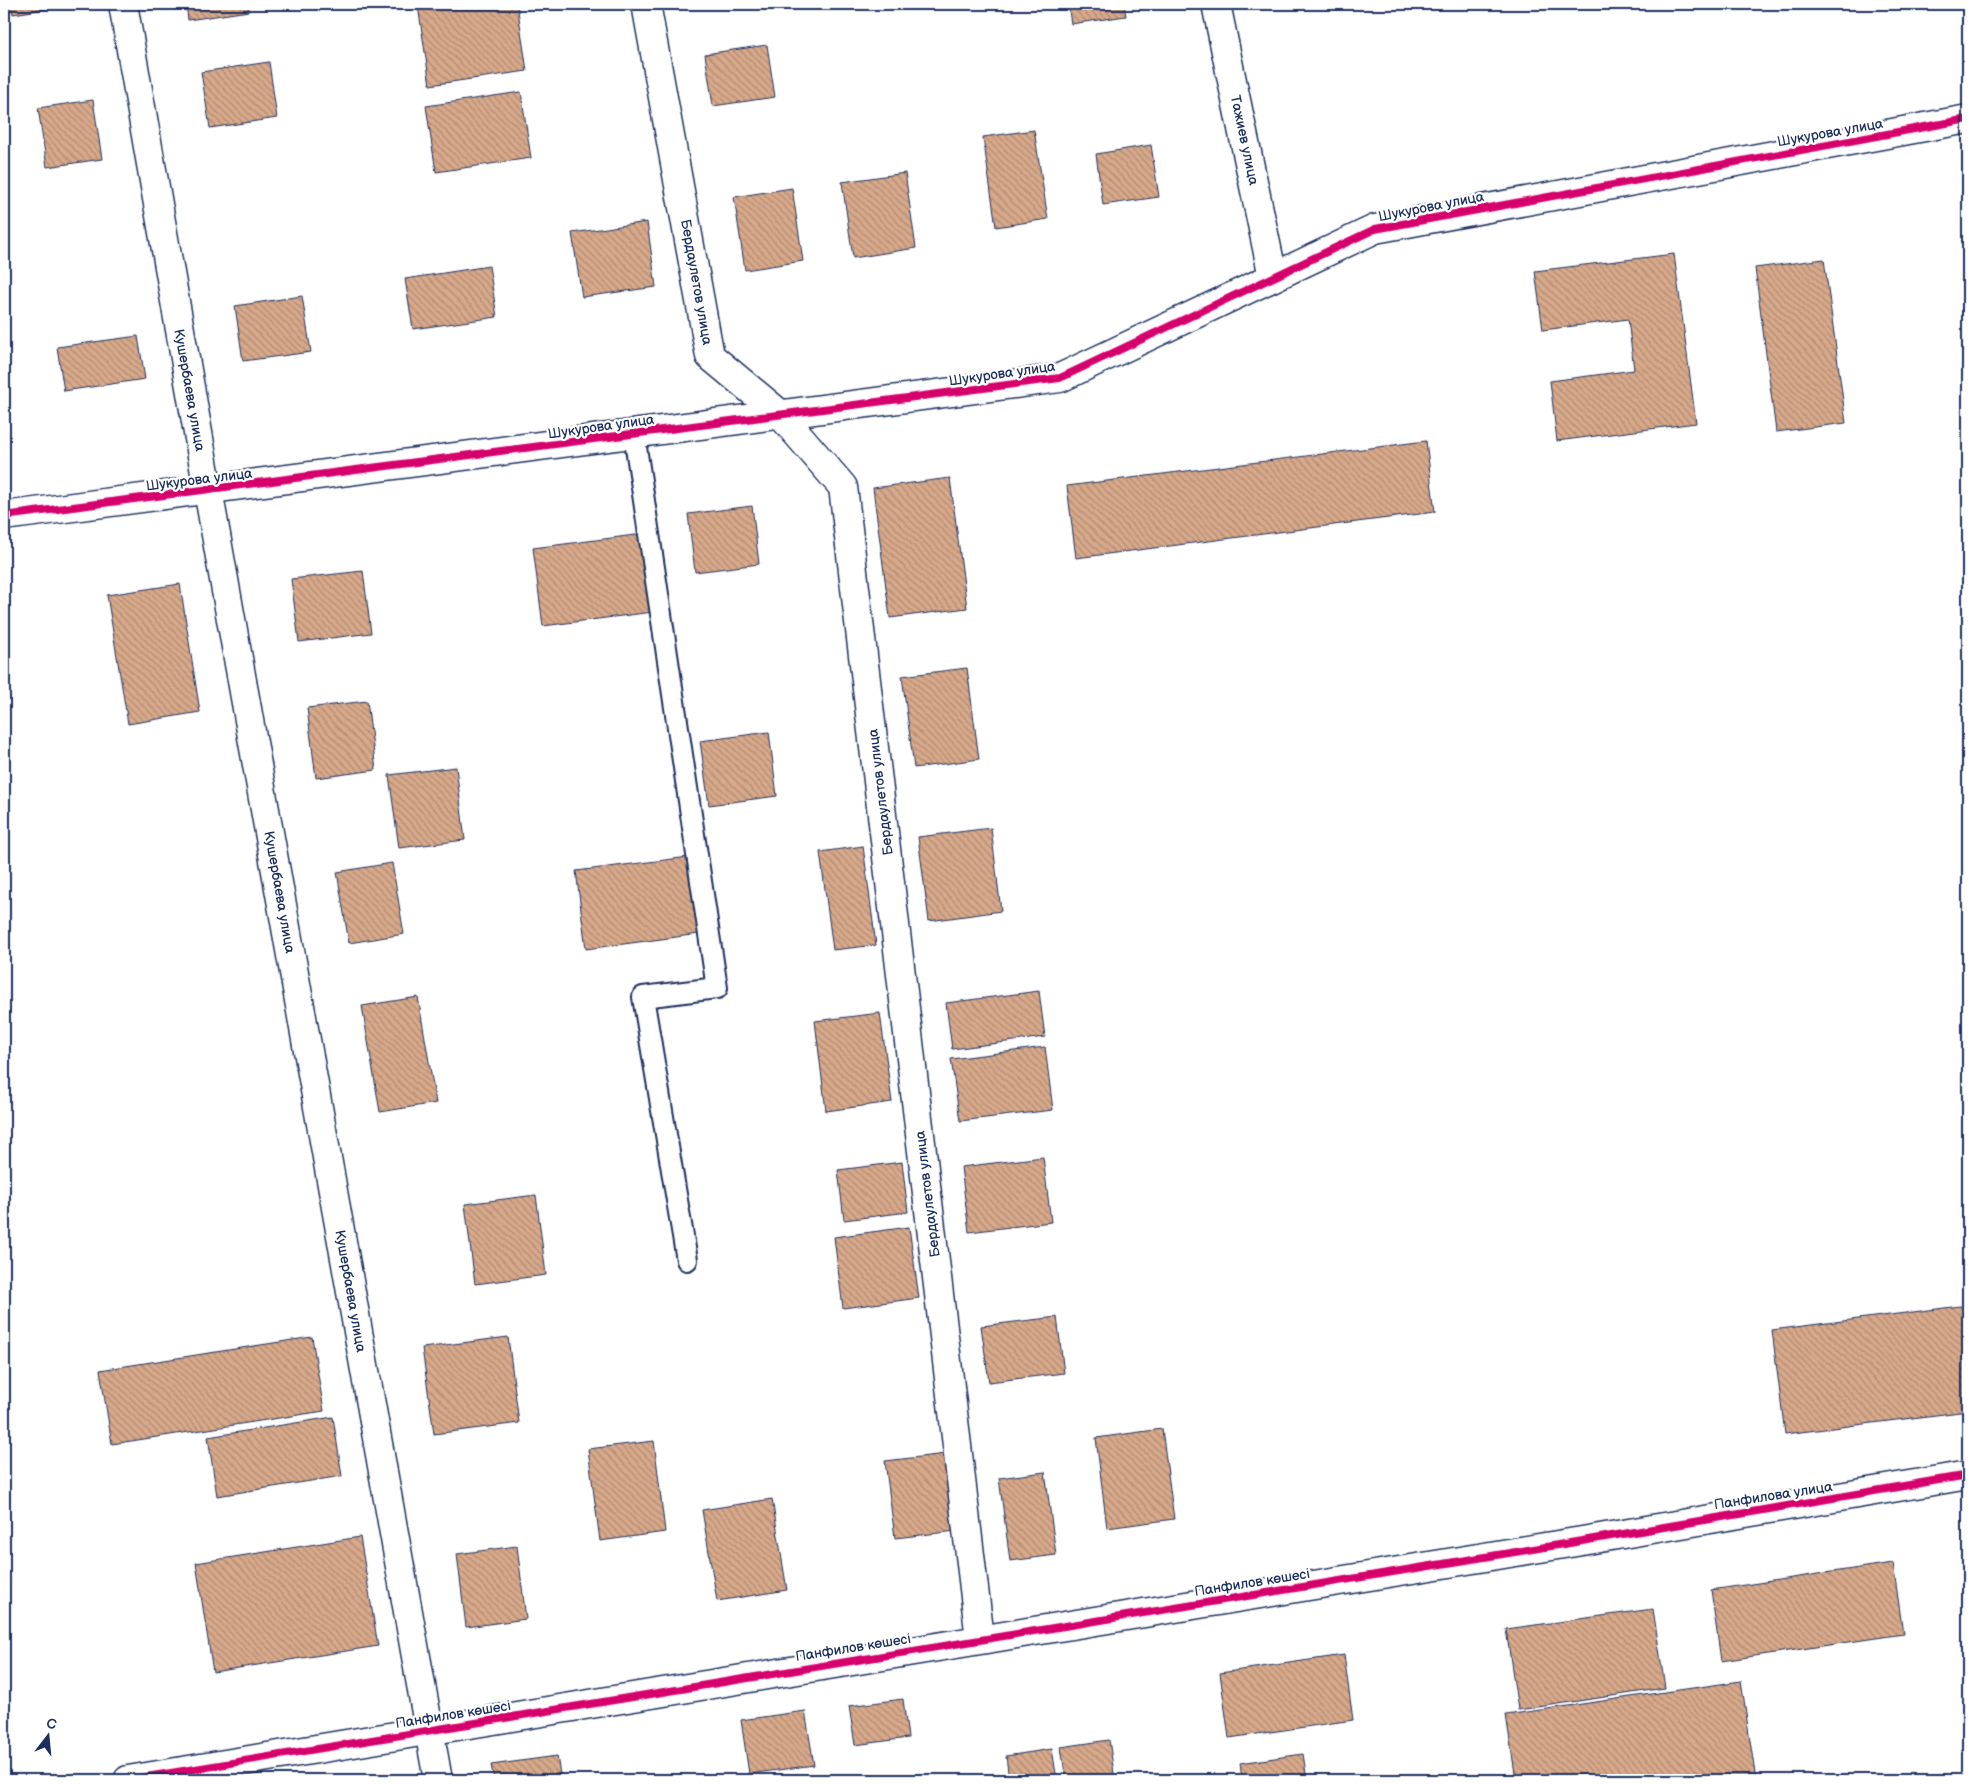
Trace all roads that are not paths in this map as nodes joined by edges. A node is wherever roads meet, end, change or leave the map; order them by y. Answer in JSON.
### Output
{"nodes":[{"id":1,"x":123,"y":4,"type":"edge"},
{"id":2,"x":646,"y":4,"type":"edge"},
{"id":3,"x":1216,"y":4,"type":"edge"},
{"id":4,"x":1968,"y":119,"type":"edge"},
{"id":5,"x":1273,"y":277,"type":"junction"},
{"id":6,"x":781,"y":415,"type":"junction"},
{"id":7,"x":634,"y":434,"type":"junction"},
{"id":8,"x":208,"y":490,"type":"junction"},
{"id":9,"x":4,"y":516,"type":"edge"},
{"id":10,"x":686,"y":1260,"type":"dead end"},
{"id":11,"x":1968,"y":1475,"type":"edge"},
{"id":12,"x":1582,"y":1541,"type":"joint"},
{"id":13,"x":980,"y":1639,"type":"junction"},
{"id":14,"x":430,"y":1730,"type":"junction"},
{"id":15,"x":128,"y":1780,"type":"edge"},
{"id":16,"x":438,"y":1780,"type":"edge"}],
"edges":[{"from":1,"to":8,"type":"street","name":"Кушербаева улица"},
{"from":2,"to":6,"type":"street","name":"Бердаулетов улица"},
{"from":3,"to":5,"type":"street","name":"Тажиев улица"},
{"from":4,"to":5,"type":"street","name":"Шукурова улица"},
{"from":5,"to":6,"type":"street","name":"Шукурова улица"},
{"from":6,"to":7,"type":"street","name":"Шукурова улица"},
{"from":6,"to":13,"type":"street","name":"Бердаулетов улица"},
{"from":7,"to":8,"type":"street","name":"Шукурова улица"},
{"from":7,"to":10,"type":"lane"},
{"from":8,"to":9,"type":"street","name":"Шукурова улица"},
{"from":8,"to":14,"type":"street","name":"Кушербаева улица"},
{"from":11,"to":12,"type":"street","name":"Панфилова улица"},
{"from":12,"to":13,"type":"street","name":"Панфилов көшесі"},
{"from":13,"to":14,"type":"street","name":"Панфилов көшесі"},
{"from":14,"to":15,"type":"street","name":"Панфилов көшесі"},
{"from":14,"to":16,"type":"street","name":"Кушербаева улица"}]}
